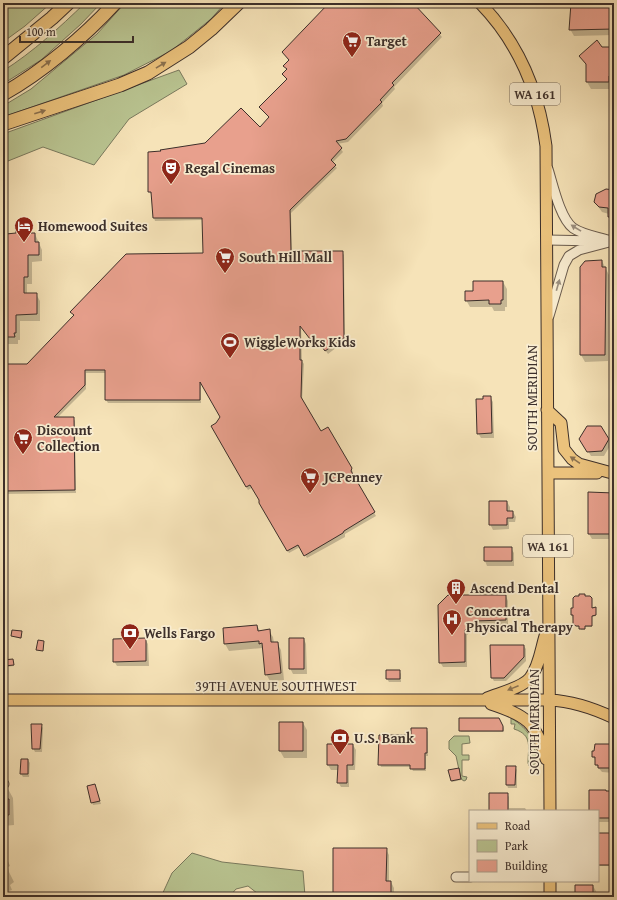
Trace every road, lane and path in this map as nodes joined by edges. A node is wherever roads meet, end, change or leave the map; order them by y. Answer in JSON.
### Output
{"nodes":[{"id":1,"x":68,"y":3,"type":"edge"},
{"id":2,"x":115,"y":3,"type":"edge"},
{"id":3,"x":238,"y":3,"type":"edge"},
{"id":4,"x":480,"y":3,"type":"edge"},
{"id":5,"x":491,"y":3,"type":"edge"},
{"id":6,"x":502,"y":29,"type":"junction"},
{"id":7,"x":3,"y":58,"type":"edge"},
{"id":8,"x":3,"y":94,"type":"edge"},
{"id":9,"x":3,"y":124,"type":"edge"},
{"id":10,"x":547,"y":166,"type":"junction"},
{"id":11,"x":547,"y":240,"type":"junction"},
{"id":12,"x":613,"y":241,"type":"edge"},
{"id":13,"x":547,"y":323,"type":"junction"},
{"id":14,"x":547,"y":410,"type":"junction"},
{"id":15,"x":548,"y":473,"type":"junction"},
{"id":16,"x":613,"y":473,"type":"edge"},
{"id":17,"x":549,"y":620,"type":"junction"},
{"id":18,"x":3,"y":700,"type":"edge"},
{"id":19,"x":479,"y":700,"type":"junction"},
{"id":20,"x":549,"y":700,"type":"junction"},
{"id":21,"x":614,"y":718,"type":"edge"},
{"id":22,"x":550,"y":777,"type":"junction"},
{"id":23,"x":550,"y":810,"type":"edge"},
{"id":24,"x":456,"y":877,"type":"dead end"},
{"id":25,"x":469,"y":877,"type":"edge"},
{"id":26,"x":549,"y":882,"type":"edge"},
{"id":27,"x":550,"y":897,"type":"edge"}],
"edges":[{"from":1,"to":7,"type":"highway"},
{"from":8,"to":2,"type":"highway","one_way":true},
{"from":9,"to":3,"type":"highway","one_way":true},
{"from":4,"to":6,"type":"main road","name":"SOUTH MERIDIAN","number":"WA 161"},
{"from":5,"to":6,"type":"main road"},
{"from":6,"to":10,"type":"main road","name":"SOUTH MERIDIAN","number":"WA 161"},
{"from":10,"to":11,"type":"main road","name":"SOUTH MERIDIAN","number":"WA 161"},
{"from":12,"to":10,"type":"street","one_way":true},
{"from":11,"to":12,"type":"street"},
{"from":11,"to":13,"type":"main road","name":"SOUTH MERIDIAN","number":"WA 161"},
{"from":13,"to":12,"type":"street","one_way":true},
{"from":13,"to":14,"type":"main road","name":"SOUTH MERIDIAN","number":"WA 161"},
{"from":14,"to":15,"type":"main road","name":"SOUTH MERIDIAN","number":"WA 161"},
{"from":16,"to":14,"type":"main road","one_way":true},
{"from":15,"to":16,"type":"main road"},
{"from":15,"to":17,"type":"main road","name":"SOUTH MERIDIAN","number":"WA 161"},
{"from":17,"to":19,"type":"main road","one_way":true},
{"from":17,"to":20,"type":"main road","name":"SOUTH MERIDIAN","number":"WA 161"},
{"from":18,"to":19,"type":"main road","name":"39TH AVENUE SOUTHWEST"},
{"from":19,"to":20,"type":"main road","name":"39TH AVENUE SOUTHWEST"},
{"from":19,"to":22,"type":"main road"},
{"from":20,"to":21,"type":"main road","name":"39TH AVENUE SOUTHWEST"},
{"from":20,"to":22,"type":"main road","name":"SOUTH MERIDIAN","number":"WA 161"},
{"from":22,"to":23,"type":"main road","name":"SOUTH MERIDIAN","number":"WA 161"},
{"from":24,"to":25,"type":"street"},
{"from":26,"to":27,"type":"main road"}]}
